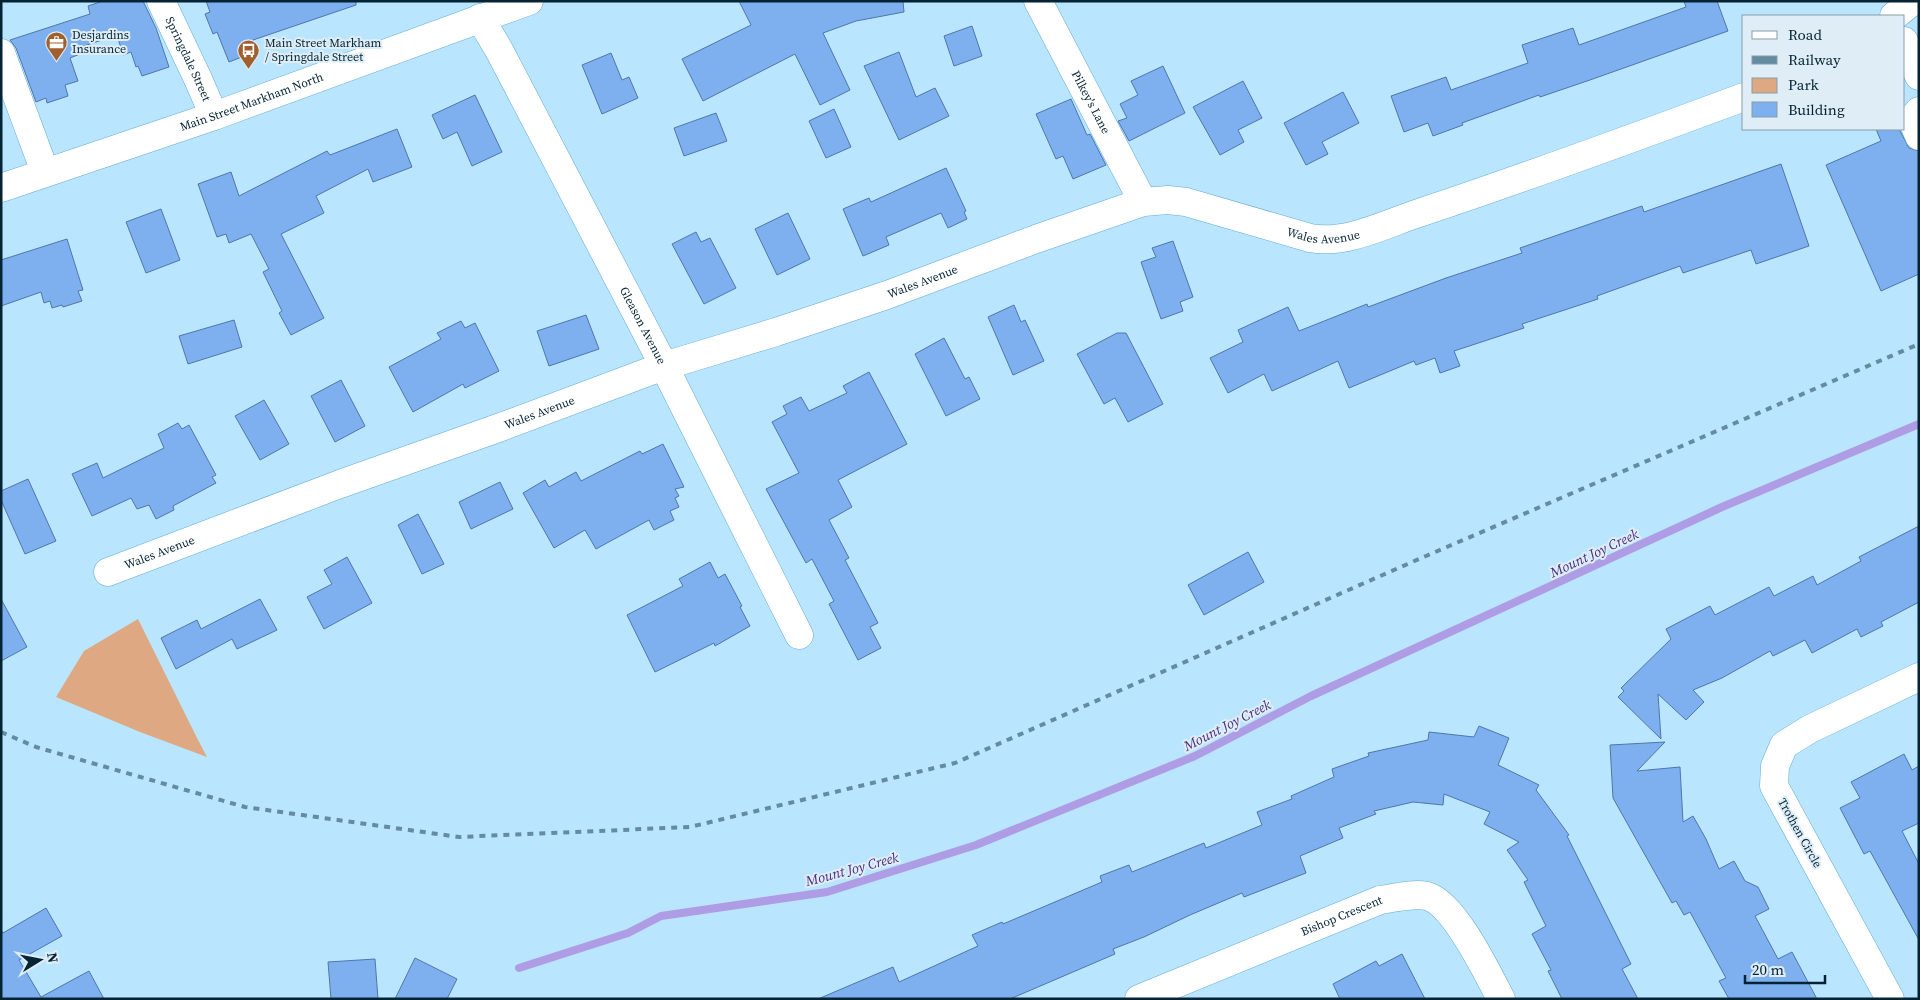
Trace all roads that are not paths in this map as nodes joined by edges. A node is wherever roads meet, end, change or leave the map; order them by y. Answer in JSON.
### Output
{"nodes":[{"id":1,"x":160,"y":1,"type":"edge"},
{"id":2,"x":529,"y":1,"type":"edge"},
{"id":3,"x":1038,"y":1,"type":"edge"},
{"id":4,"x":1913,"y":1,"type":"edge"},
{"id":5,"x":1895,"y":15,"type":"edge"},
{"id":6,"x":480,"y":18,"type":"junction"},
{"id":7,"x":1905,"y":43,"type":"edge"},
{"id":8,"x":1,"y":53,"type":"edge"},
{"id":9,"x":1919,"y":76,"type":"edge"},
{"id":10,"x":1742,"y":98,"type":"edge"},
{"id":11,"x":1919,"y":111,"type":"edge"},
{"id":12,"x":214,"y":116,"type":"junction"},
{"id":13,"x":1919,"y":136,"type":"edge"},
{"id":14,"x":45,"y":172,"type":"junction"},
{"id":15,"x":1,"y":188,"type":"edge"},
{"id":16,"x":1143,"y":202,"type":"junction"},
{"id":17,"x":664,"y":366,"type":"junction"},
{"id":18,"x":108,"y":572,"type":"dead end"},
{"id":19,"x":799,"y":635,"type":"dead end"},
{"id":20,"x":1919,"y":677,"type":"edge"},
{"id":21,"x":1139,"y":999,"type":"edge"},
{"id":22,"x":1501,"y":999,"type":"edge"},
{"id":23,"x":1890,"y":999,"type":"edge"}],
"edges":[{"from":1,"to":12,"type":"street","name":"Springdale Street"},
{"from":2,"to":6,"type":"street","name":"Main Street Markham North"},
{"from":3,"to":16,"type":"street","name":"Pilkey's Lane"},
{"from":4,"to":5,"type":"street"},
{"from":6,"to":12,"type":"street","name":"Main Street Markham North"},
{"from":6,"to":17,"type":"street","name":"Gleason Avenue"},
{"from":7,"to":9,"type":"street"},
{"from":8,"to":14,"type":"street"},
{"from":10,"to":16,"type":"street","name":"Wales Avenue"},
{"from":11,"to":13,"type":"street"},
{"from":12,"to":14,"type":"street","name":"Main Street Markham North"},
{"from":14,"to":15,"type":"street","name":"Main Street Markham North"},
{"from":16,"to":17,"type":"street","name":"Wales Avenue"},
{"from":17,"to":18,"type":"street","name":"Wales Avenue"},
{"from":17,"to":19,"type":"street","name":"Gleason Avenue"},
{"from":20,"to":23,"type":"street","name":"Trothen Circle"},
{"from":21,"to":22,"type":"street","name":"Bishop Crescent"}]}
